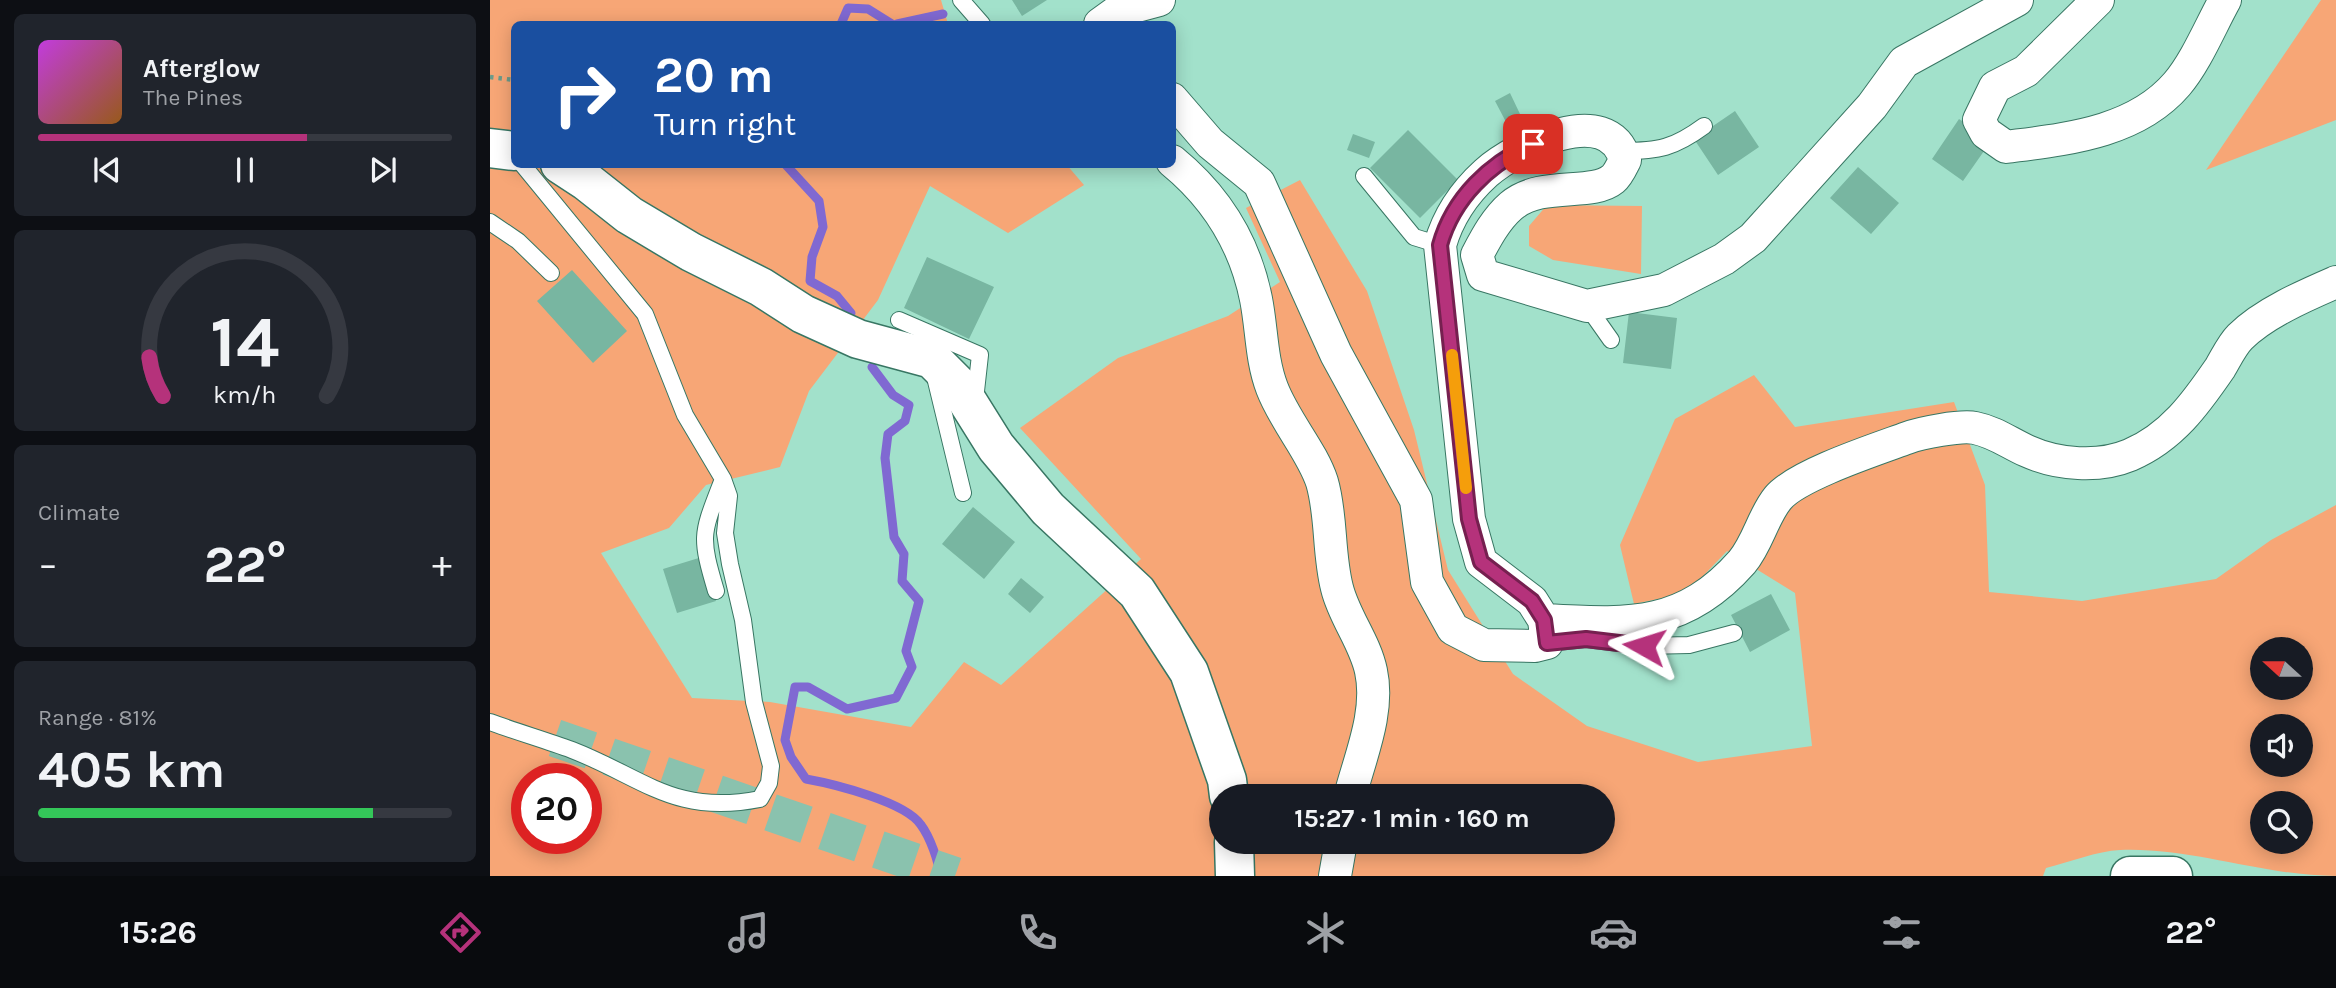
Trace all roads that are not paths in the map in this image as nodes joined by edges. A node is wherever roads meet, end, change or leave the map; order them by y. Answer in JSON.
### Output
{"nodes":[{"id":1,"x":961,"y":0,"type":"edge"},
{"id":2,"x":1159,"y":0,"type":"edge"},
{"id":3,"x":2017,"y":0,"type":"edge"},
{"id":4,"x":2098,"y":0,"type":"edge"},
{"id":5,"x":2225,"y":0,"type":"edge"},
{"id":6,"x":978,"y":21,"type":"edge"},
{"id":7,"x":1104,"y":21,"type":"edge"},
{"id":8,"x":1176,"y":104,"type":"edge"},
{"id":9,"x":1704,"y":126,"type":"dead end"},
{"id":10,"x":1622,"y":150,"type":"junction"},
{"id":11,"x":1176,"y":165,"type":"edge"},
{"id":12,"x":522,"y":168,"type":"edge"},
{"id":13,"x":565,"y":168,"type":"edge"},
{"id":14,"x":1364,"y":176,"type":"dead end"},
{"id":15,"x":490,"y":222,"type":"edge"},
{"id":16,"x":1440,"y":245,"type":"junction"},
{"id":17,"x":551,"y":273,"type":"dead end"},
{"id":18,"x":2336,"y":282,"type":"edge"},
{"id":19,"x":1587,"y":306,"type":"junction"},
{"id":20,"x":894,"y":334,"type":"junction"},
{"id":21,"x":1611,"y":340,"type":"dead end"},
{"id":22,"x":723,"y":479,"type":"junction"},
{"id":23,"x":963,"y":493,"type":"dead end"},
{"id":24,"x":716,"y":591,"type":"dead end"},
{"id":25,"x":1546,"y":632,"type":"junction"},
{"id":26,"x":1734,"y":633,"type":"dead end"},
{"id":27,"x":490,"y":722,"type":"edge"},
{"id":28,"x":1228,"y":784,"type":"edge"},
{"id":29,"x":1353,"y":784,"type":"edge"},
{"id":30,"x":1235,"y":854,"type":"edge"},
{"id":31,"x":1339,"y":854,"type":"edge"},
{"id":32,"x":1236,"y":876,"type":"edge"},
{"id":33,"x":1335,"y":876,"type":"edge"},
{"id":34,"x":2130,"y":876,"type":"edge"},
{"id":35,"x":2173,"y":876,"type":"edge"}],
"edges":[{"from":1,"to":6,"type":"lane"},
{"from":2,"to":7,"type":"street"},
{"from":3,"to":19,"type":"street"},
{"from":4,"to":5,"type":"street"},
{"from":8,"to":25,"type":"street"},
{"from":9,"to":10,"type":"lane"},
{"from":10,"to":16,"type":"street"},
{"from":10,"to":19,"type":"street"},
{"from":11,"to":29,"type":"street"},
{"from":12,"to":22,"type":"lane"},
{"from":13,"to":20,"type":"street"},
{"from":14,"to":16,"type":"lane"},
{"from":15,"to":17,"type":"lane"},
{"from":16,"to":25,"type":"street"},
{"from":18,"to":25,"type":"street"},
{"from":19,"to":21,"type":"lane"},
{"from":20,"to":23,"type":"lane"},
{"from":20,"to":28,"type":"street"},
{"from":22,"to":24,"type":"lane"},
{"from":22,"to":27,"type":"lane"},
{"from":25,"to":26,"type":"lane"},
{"from":30,"to":32,"type":"street"},
{"from":31,"to":33,"type":"street"},
{"from":34,"to":35,"type":"street"}]}
